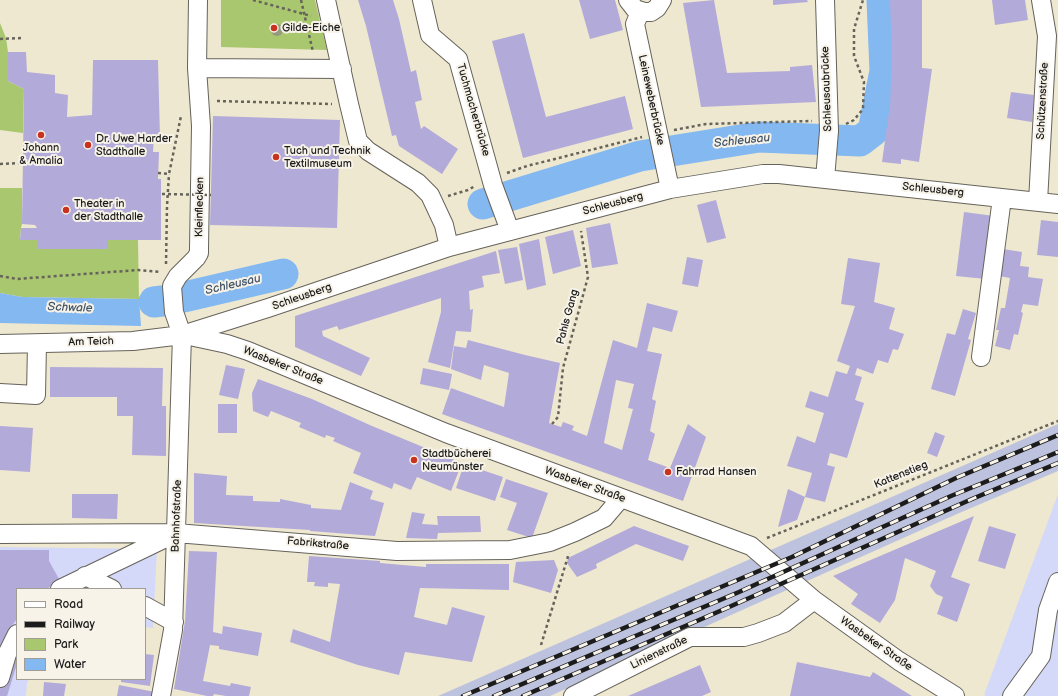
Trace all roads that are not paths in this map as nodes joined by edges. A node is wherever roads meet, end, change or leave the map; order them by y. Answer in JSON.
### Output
{"nodes":[{"id":1,"x":198,"y":0,"type":"edge"},
{"id":2,"x":422,"y":0,"type":"edge"},
{"id":3,"x":662,"y":0,"type":"edge"},
{"id":4,"x":825,"y":0,"type":"edge"},
{"id":5,"x":1042,"y":0,"type":"edge"},
{"id":6,"x":328,"y":6,"type":"edge"},
{"id":7,"x":634,"y":6,"type":"edge"},
{"id":8,"x":197,"y":68,"type":"junction"},
{"id":9,"x":342,"y":69,"type":"junction"},
{"id":10,"x":825,"y":179,"type":"junction"},
{"id":11,"x":670,"y":189,"type":"junction"},
{"id":12,"x":1002,"y":198,"type":"junction"},
{"id":13,"x":1038,"y":202,"type":"junction"},
{"id":14,"x":1058,"y":204,"type":"edge"},
{"id":15,"x":510,"y":231,"type":"junction"},
{"id":16,"x":449,"y":247,"type":"junction"},
{"id":17,"x":182,"y":335,"type":"junction"},
{"id":18,"x":0,"y":344,"type":"edge"},
{"id":19,"x":37,"y":344,"type":"junction"},
{"id":20,"x":981,"y":357,"type":"dead end"},
{"id":21,"x":0,"y":393,"type":"edge"},
{"id":22,"x":621,"y":498,"type":"junction"},
{"id":23,"x":176,"y":532,"type":"junction"},
{"id":24,"x":0,"y":534,"type":"edge"},
{"id":25,"x":85,"y":576,"type":"junction"},
{"id":26,"x":1058,"y":582,"type":"edge"},
{"id":27,"x":62,"y":588,"type":"edge"},
{"id":28,"x":110,"y":588,"type":"edge"},
{"id":29,"x":814,"y":600,"type":"junction"},
{"id":30,"x":146,"y":607,"type":"edge"},
{"id":31,"x":174,"y":622,"type":"junction"},
{"id":32,"x":16,"y":636,"type":"edge"},
{"id":33,"x":0,"y":678,"type":"edge"},
{"id":34,"x":161,"y":696,"type":"edge"},
{"id":35,"x":573,"y":696,"type":"edge"},
{"id":36,"x":955,"y":696,"type":"edge"},
{"id":37,"x":1012,"y":696,"type":"edge"}],
"edges":[{"from":1,"to":8,"type":"street","name":"Kleinflecken"},
{"from":2,"to":15,"type":"street","name":"Tuchmacherbrücke"},
{"from":3,"to":7,"type":"street","name":"Leineweberbrücke"},
{"from":4,"to":10,"type":"street","name":"Schleusaubrücke"},
{"from":5,"to":13,"type":"street","name":"Schützenstraße"},
{"from":6,"to":9,"type":"street"},
{"from":7,"to":11,"type":"street","name":"Leineweberbrücke"},
{"from":8,"to":9,"type":"street"},
{"from":8,"to":17,"type":"street","name":"Kleinflecken"},
{"from":9,"to":16,"type":"street"},
{"from":10,"to":11,"type":"street","name":"Schleusberg"},
{"from":10,"to":12,"type":"street","name":"Schleusberg"},
{"from":11,"to":15,"type":"street","name":"Schleusberg"},
{"from":12,"to":13,"type":"street","name":"Schleusberg"},
{"from":12,"to":20,"type":"street"},
{"from":13,"to":14,"type":"street","name":"Schleusberg"},
{"from":15,"to":16,"type":"street","name":"Schleusberg"},
{"from":16,"to":17,"type":"street","name":"Schleusberg"},
{"from":17,"to":19,"type":"street","name":"Am Teich"},
{"from":17,"to":22,"type":"street","name":"Wasbeker Straße"},
{"from":17,"to":23,"type":"street","name":"Bahnhofstraße"},
{"from":18,"to":19,"type":"street","name":"Am Teich"},
{"from":19,"to":21,"type":"street"},
{"from":22,"to":23,"type":"street","name":"Fabrikstraße"},
{"from":22,"to":29,"type":"street","name":"Wasbeker Straße"},
{"from":23,"to":24,"type":"street","name":"Fabrikstraße"},
{"from":23,"to":25,"type":"street"},
{"from":23,"to":31,"type":"street","name":"Bahnhofstraße"},
{"from":25,"to":27,"type":"street"},
{"from":25,"to":28,"type":"street"},
{"from":26,"to":37,"type":"street"},
{"from":29,"to":35,"type":"street","name":"Linienstraße"},
{"from":29,"to":36,"type":"street","name":"Wasbeker Straße"},
{"from":30,"to":31,"type":"street"},
{"from":31,"to":34,"type":"street","name":"Bahnhofstraße"},
{"from":32,"to":33,"type":"street"}]}
